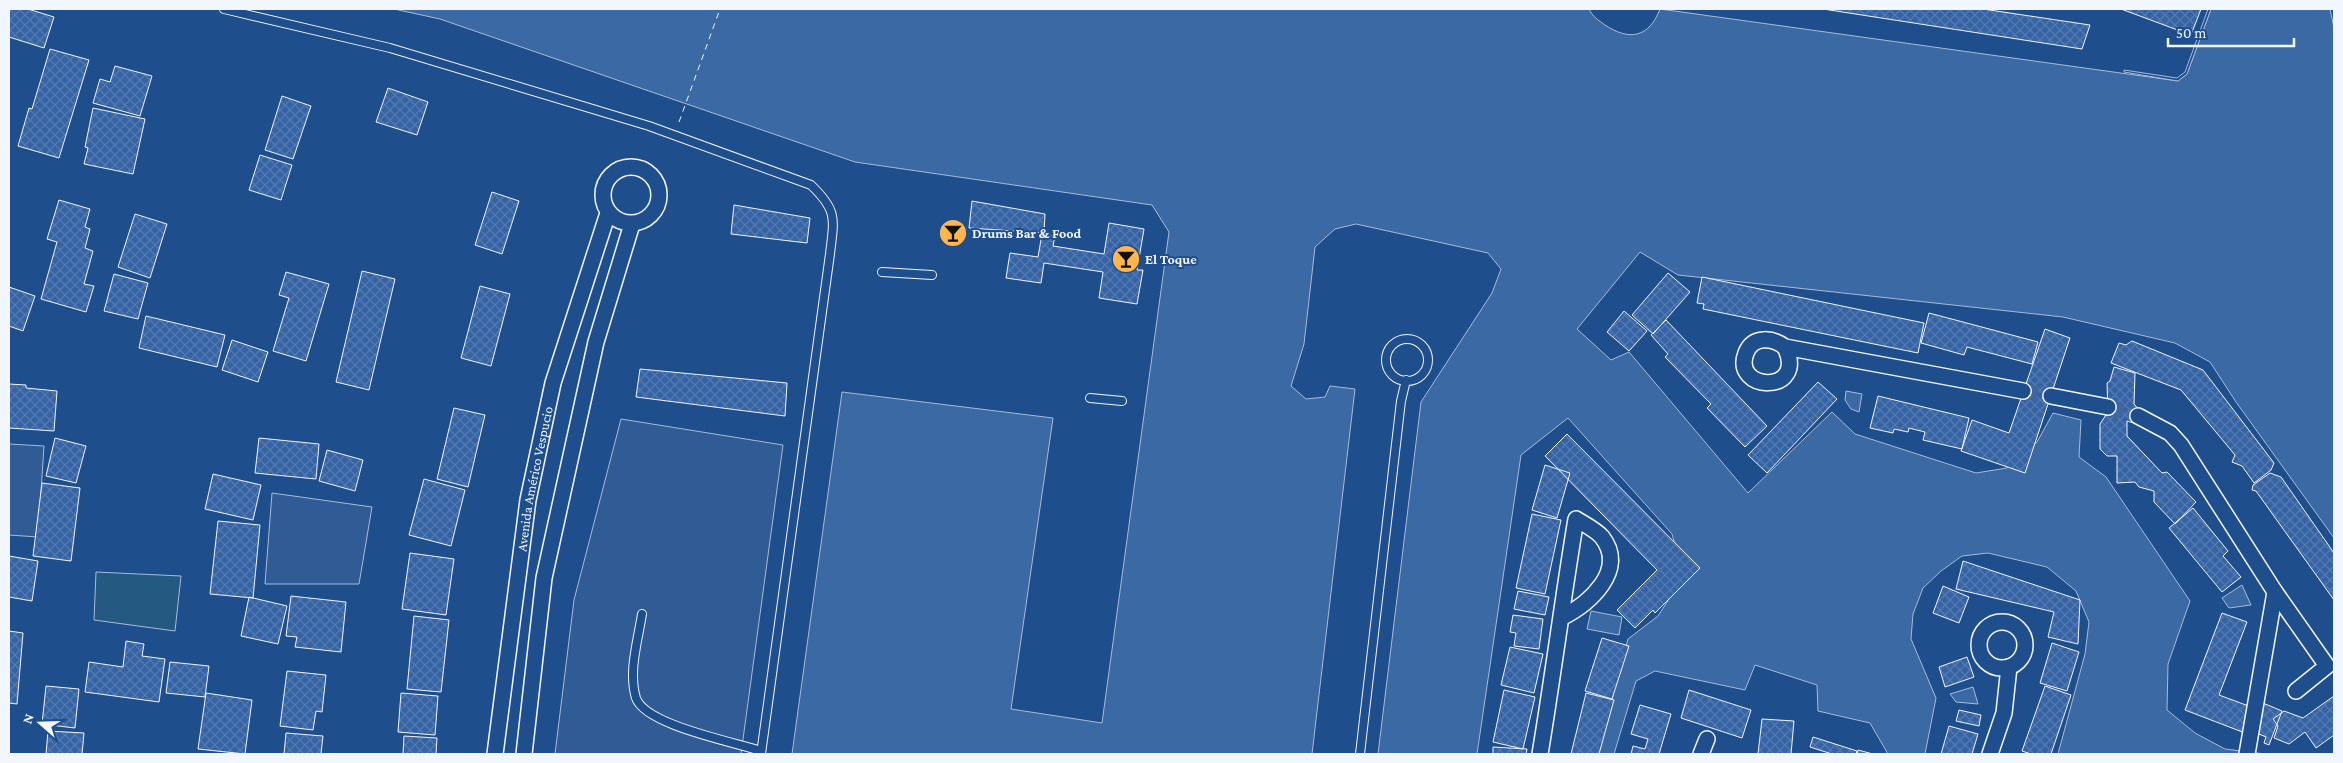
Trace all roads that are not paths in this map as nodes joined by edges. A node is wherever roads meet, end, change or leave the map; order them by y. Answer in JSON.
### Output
{"nodes":[{"id":1,"x":224,"y":9,"type":"edge"},
{"id":2,"x":608,"y":213,"type":"junction"},
{"id":3,"x":632,"y":224,"type":"junction"},
{"id":4,"x":882,"y":272,"type":"dead end"},
{"id":5,"x":932,"y":275,"type":"dead end"},
{"id":6,"x":1785,"y":347,"type":"dead end"},
{"id":7,"x":1406,"y":380,"type":"junction"},
{"id":8,"x":2023,"y":391,"type":"tunnel mouth"},
{"id":9,"x":2053,"y":397,"type":"tunnel mouth"},
{"id":10,"x":1090,"y":398,"type":"dead end"},
{"id":11,"x":1122,"y":401,"type":"dead end"},
{"id":12,"x":2108,"y":407,"type":"tunnel mouth"},
{"id":13,"x":2138,"y":416,"type":"tunnel mouth"},
{"id":14,"x":2274,"y":592,"type":"junction"},
{"id":15,"x":642,"y":614,"type":"dead end"},
{"id":16,"x":1561,"y":618,"type":"junction"},
{"id":17,"x":2009,"y":667,"type":"dead end"},
{"id":18,"x":2296,"y":691,"type":"dead end"},
{"id":19,"x":1707,"y":739,"type":"dead end"},
{"id":20,"x":2248,"y":749,"type":"edge"},
{"id":21,"x":761,"y":752,"type":"edge"},
{"id":22,"x":495,"y":754,"type":"edge"},
{"id":23,"x":524,"y":754,"type":"edge"},
{"id":24,"x":1360,"y":754,"type":"edge"},
{"id":25,"x":1540,"y":754,"type":"edge"},
{"id":26,"x":1701,"y":754,"type":"edge"},
{"id":27,"x":1990,"y":754,"type":"edge"}],
"edges":[{"from":1,"to":21,"type":"lane"},
{"from":2,"to":3,"type":"street"},
{"from":2,"to":3,"type":"street"},
{"from":2,"to":22,"type":"street","name":"Avenida Américo Vespucio"},
{"from":3,"to":23,"type":"street","name":"Avenida Américo Vespucio"},
{"from":4,"to":5,"type":"lane"},
{"from":6,"to":8,"type":"street"},
{"from":7,"to":7,"type":"lane"},
{"from":7,"to":24,"type":"lane"},
{"from":9,"to":12,"type":"street"},
{"from":10,"to":11,"type":"lane"},
{"from":13,"to":14,"type":"street"},
{"from":14,"to":18,"type":"street"},
{"from":14,"to":20,"type":"street"},
{"from":15,"to":21,"type":"lane"},
{"from":16,"to":16,"type":"street"},
{"from":16,"to":25,"type":"street"},
{"from":17,"to":27,"type":"street"},
{"from":19,"to":26,"type":"street"}]}
